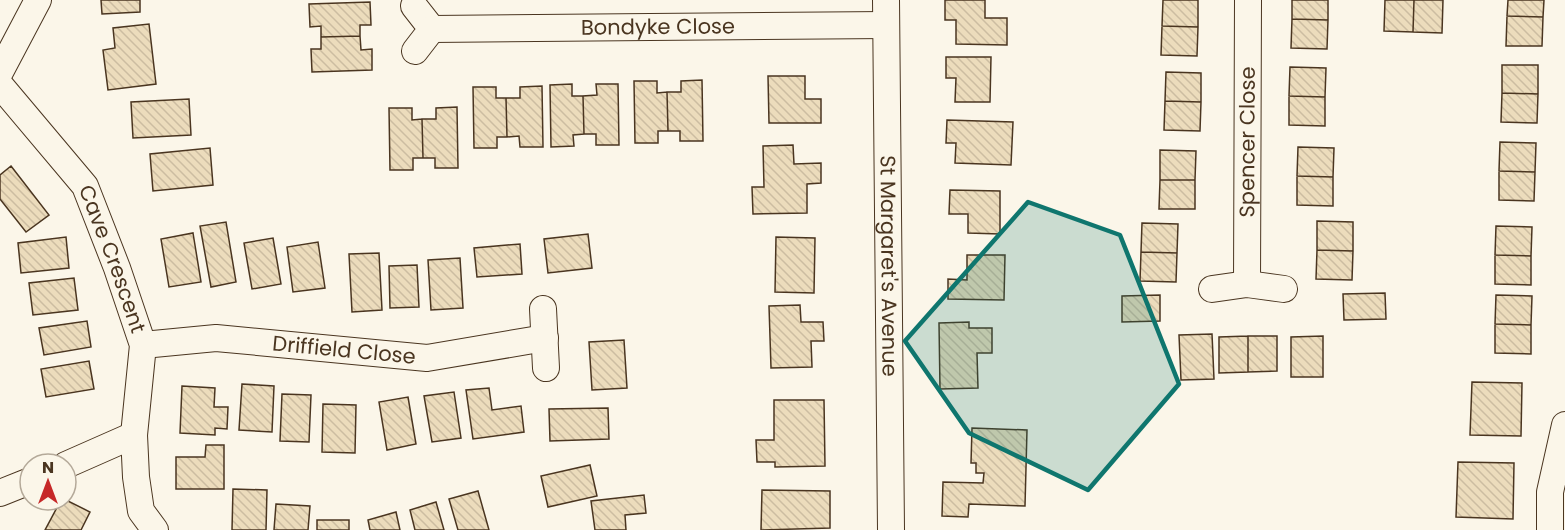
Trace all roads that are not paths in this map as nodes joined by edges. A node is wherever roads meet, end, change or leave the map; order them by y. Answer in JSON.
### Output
{"nodes":[{"id":1,"x":38,"y":0,"type":"edge"},
{"id":2,"x":1248,"y":0,"type":"edge"},
{"id":3,"x":414,"y":6,"type":"dead end"},
{"id":4,"x":886,"y":12,"type":"edge"},
{"id":5,"x":432,"y":29,"type":"junction"},
{"id":6,"x":415,"y":51,"type":"dead end"},
{"id":7,"x":0,"y":72,"type":"edge"},
{"id":8,"x":0,"y":85,"type":"edge"},
{"id":9,"x":1247,"y":284,"type":"junction"},
{"id":10,"x":1212,"y":289,"type":"dead end"},
{"id":11,"x":1284,"y":289,"type":"dead end"},
{"id":12,"x":543,"y":309,"type":"dead end"},
{"id":13,"x":545,"y":338,"type":"junction"},
{"id":14,"x":143,"y":345,"type":"junction"},
{"id":15,"x":546,"y":368,"type":"dead end"},
{"id":16,"x":1565,"y":424,"type":"edge"},
{"id":17,"x":134,"y":435,"type":"junction"},
{"id":18,"x":78,"y":460,"type":"edge"},
{"id":19,"x":18,"y":486,"type":"edge"},
{"id":20,"x":0,"y":493,"type":"edge"},
{"id":21,"x":155,"y":530,"type":"edge"},
{"id":22,"x":891,"y":530,"type":"edge"},
{"id":23,"x":1550,"y":530,"type":"edge"}],
"edges":[{"from":1,"to":7,"type":"street"},
{"from":2,"to":9,"type":"street","name":"Spencer Close"},
{"from":3,"to":5,"type":"street"},
{"from":4,"to":5,"type":"street","name":"Bondyke Close"},
{"from":4,"to":22,"type":"street","name":"St Margaret's Avenue"},
{"from":5,"to":6,"type":"street"},
{"from":8,"to":14,"type":"street","name":"Cave Crescent"},
{"from":9,"to":10,"type":"street"},
{"from":9,"to":11,"type":"street"},
{"from":12,"to":13,"type":"street"},
{"from":13,"to":14,"type":"street","name":"Driffield Close"},
{"from":13,"to":15,"type":"street"},
{"from":14,"to":17,"type":"street","name":"Cave Crescent"},
{"from":16,"to":23,"type":"street"},
{"from":17,"to":18,"type":"street"},
{"from":17,"to":21,"type":"street","name":"Cave Crescent"},
{"from":19,"to":20,"type":"street"}]}
